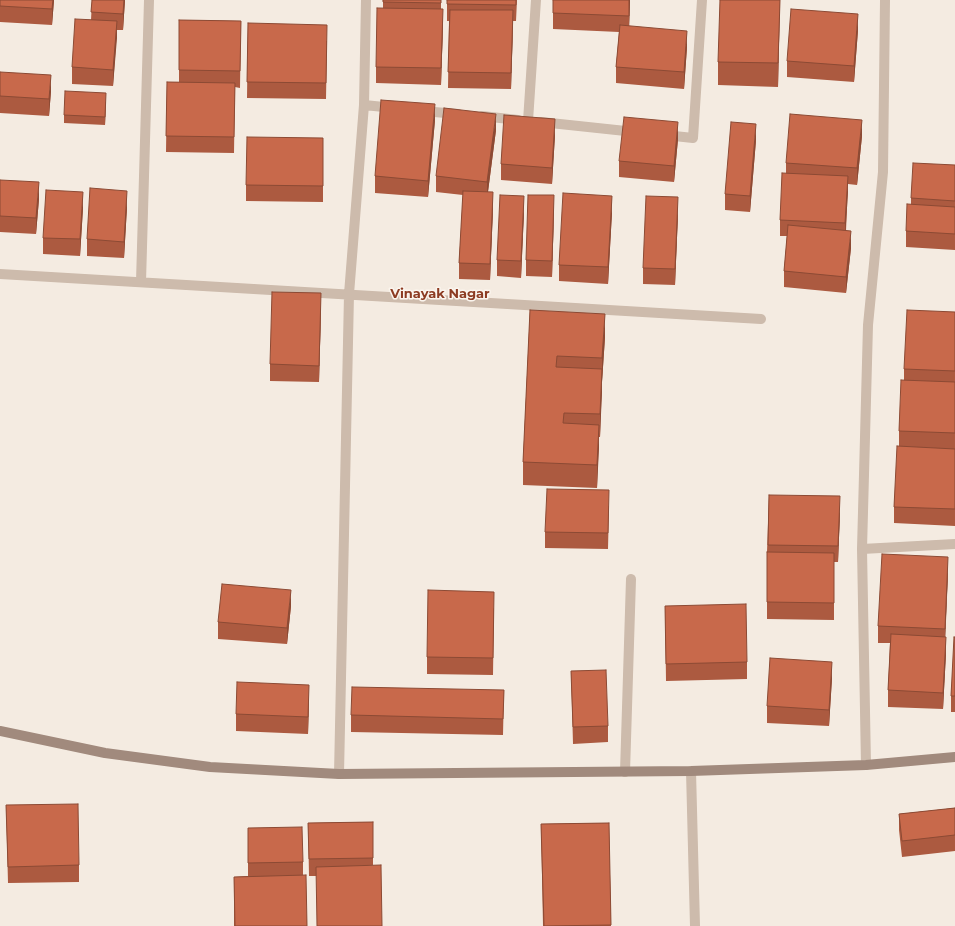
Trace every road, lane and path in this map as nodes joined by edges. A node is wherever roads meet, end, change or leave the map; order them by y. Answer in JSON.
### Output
{"nodes":[{"id":1,"x":149,"y":0,"type":"edge"},
{"id":2,"x":366,"y":0,"type":"edge"},
{"id":3,"x":536,"y":0,"type":"edge"},
{"id":4,"x":702,"y":0,"type":"edge"},
{"id":5,"x":885,"y":0,"type":"edge"},
{"id":6,"x":364,"y":105,"type":"junction"},
{"id":7,"x":528,"y":121,"type":"junction"},
{"id":8,"x":0,"y":274,"type":"edge"},
{"id":9,"x":141,"y":282,"type":"junction"},
{"id":10,"x":349,"y":294,"type":"junction"},
{"id":11,"x":761,"y":319,"type":"dead end"},
{"id":12,"x":955,"y":544,"type":"edge"},
{"id":13,"x":862,"y":549,"type":"junction"},
{"id":14,"x":631,"y":579,"type":"dead end"},
{"id":15,"x":0,"y":731,"type":"edge"},
{"id":16,"x":955,"y":757,"type":"edge"},
{"id":17,"x":866,"y":765,"type":"junction"},
{"id":18,"x":691,"y":771,"type":"junction"},
{"id":19,"x":625,"y":772,"type":"junction"},
{"id":20,"x":339,"y":774,"type":"junction"},
{"id":21,"x":695,"y":926,"type":"edge"}],
"edges":[{"from":1,"to":9,"type":"street"},
{"from":2,"to":6,"type":"street"},
{"from":3,"to":7,"type":"street"},
{"from":4,"to":7,"type":"street"},
{"from":5,"to":13,"type":"street"},
{"from":6,"to":7,"type":"street"},
{"from":6,"to":10,"type":"street"},
{"from":8,"to":9,"type":"street"},
{"from":9,"to":10,"type":"street"},
{"from":10,"to":11,"type":"street"},
{"from":10,"to":20,"type":"street"},
{"from":12,"to":13,"type":"street"},
{"from":13,"to":17,"type":"street"},
{"from":14,"to":19,"type":"street"},
{"from":15,"to":20,"type":"street"},
{"from":16,"to":17,"type":"street"},
{"from":17,"to":18,"type":"street"},
{"from":18,"to":19,"type":"street"},
{"from":18,"to":21,"type":"street"},
{"from":19,"to":20,"type":"street"}]}
